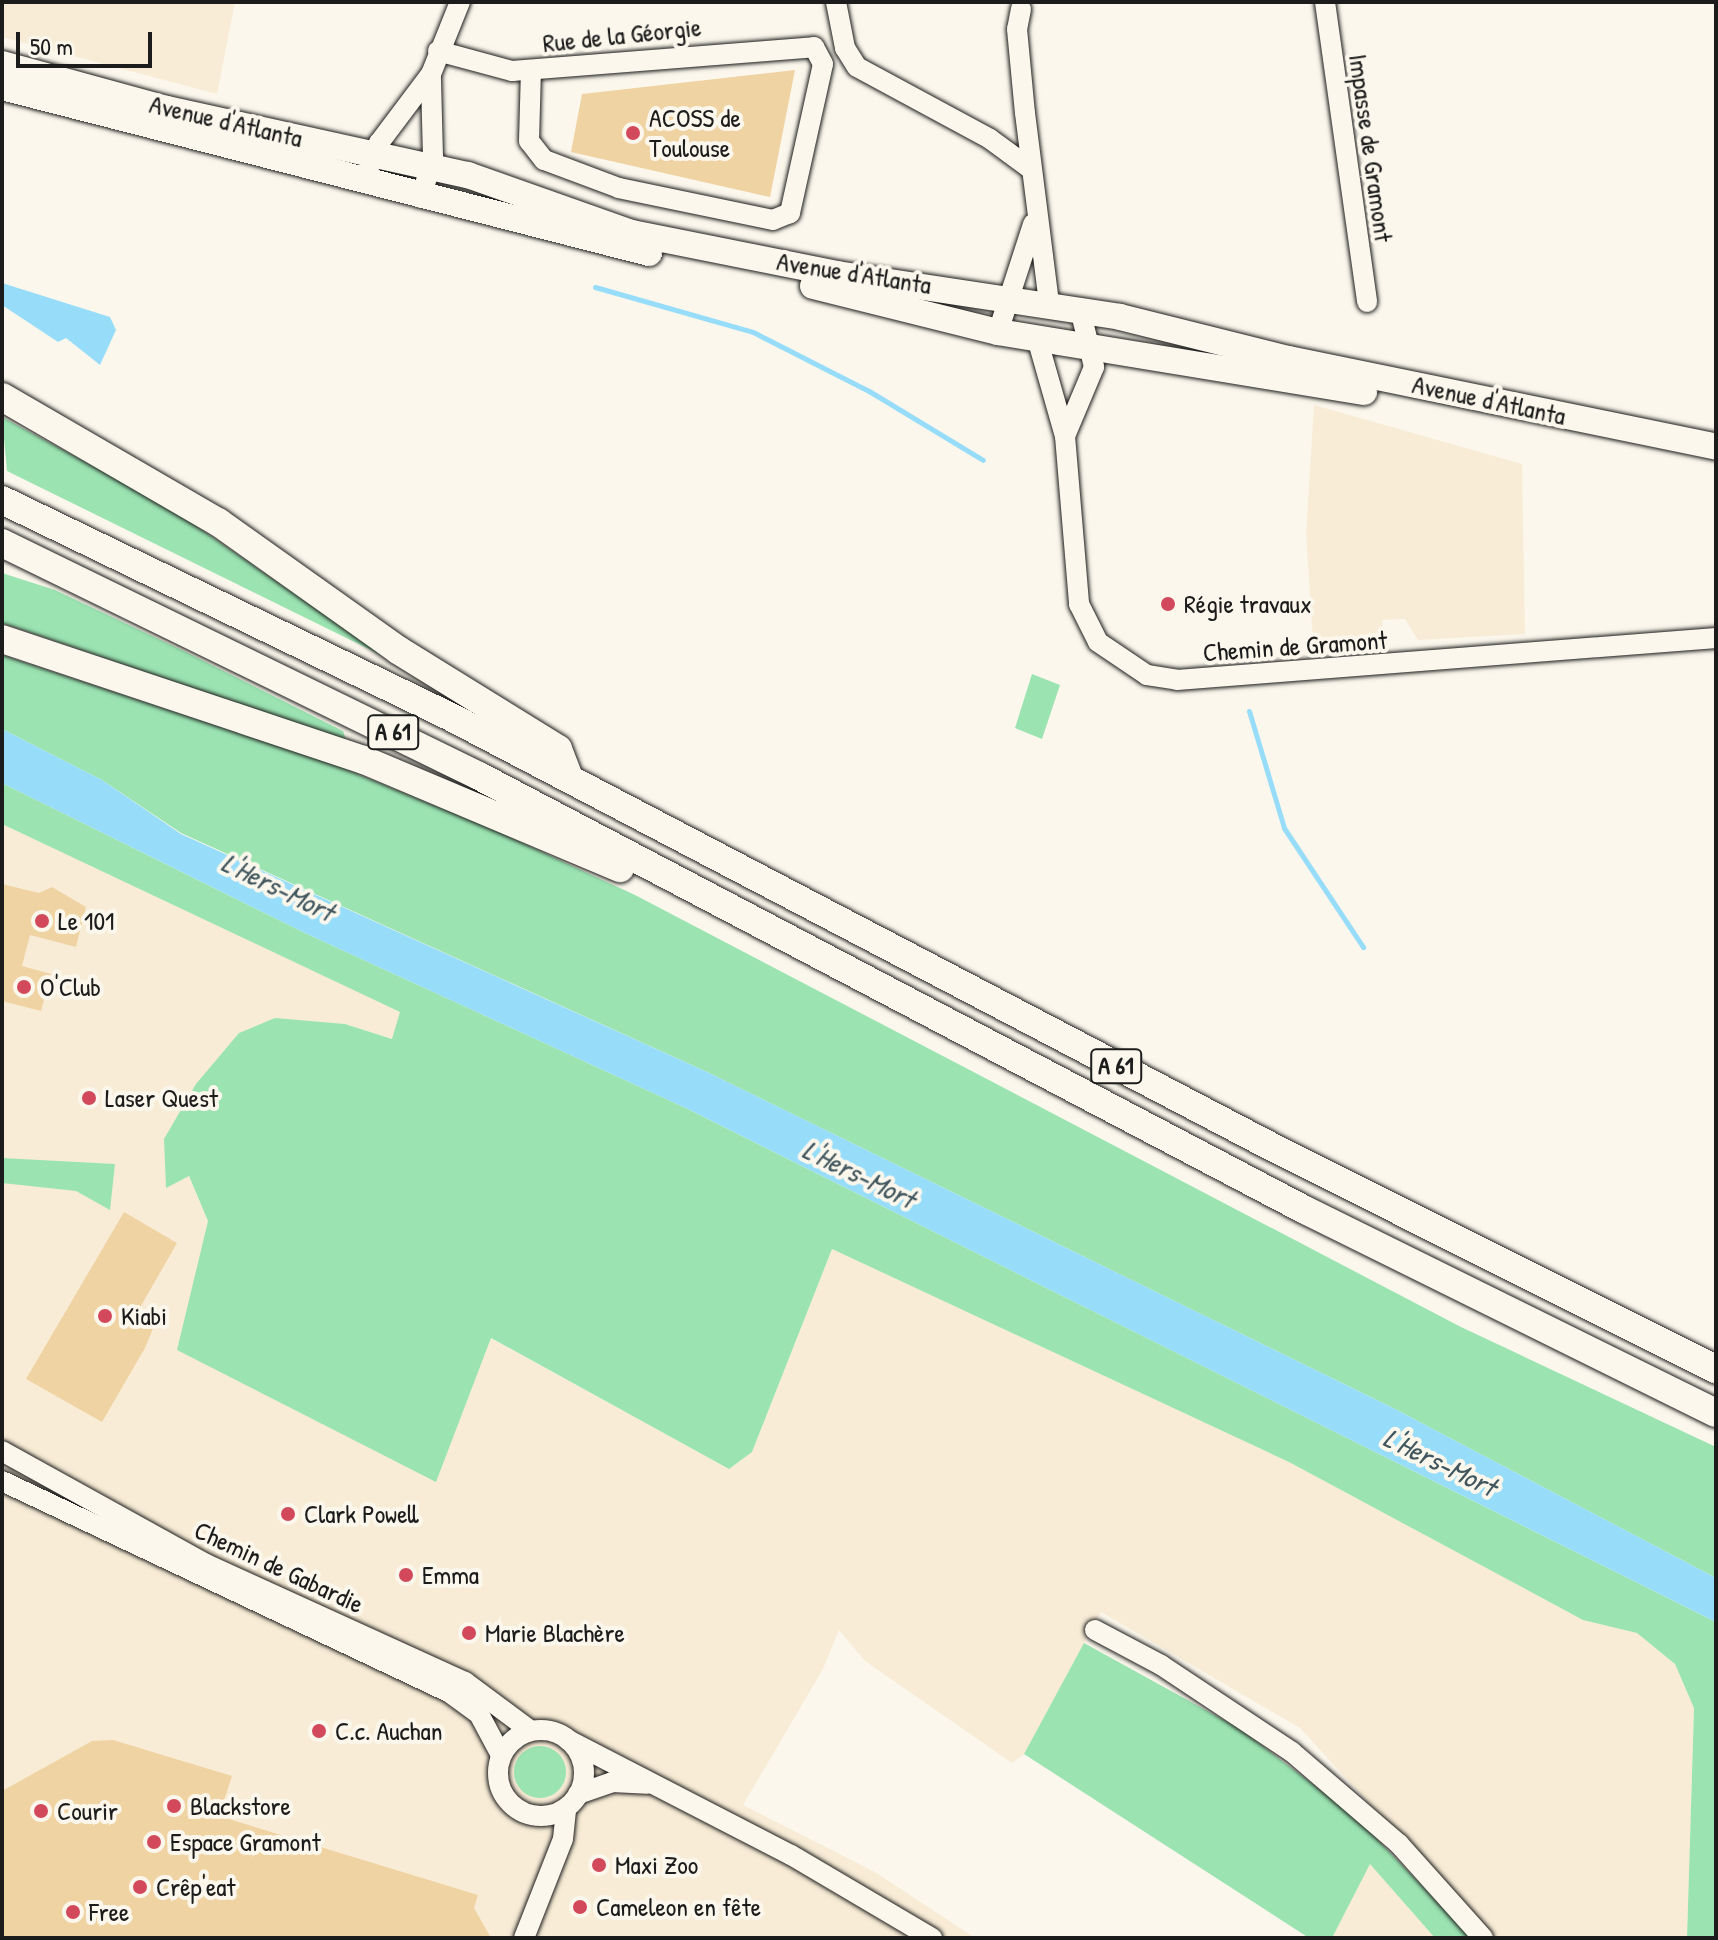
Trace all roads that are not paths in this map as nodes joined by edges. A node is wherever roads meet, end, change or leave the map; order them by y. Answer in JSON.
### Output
{"nodes":[{"id":1,"x":836,"y":2,"type":"edge"},
{"id":2,"x":1325,"y":2,"type":"edge"},
{"id":3,"x":454,"y":4,"type":"edge"},
{"id":4,"x":1021,"y":9,"type":"dead end"},
{"id":5,"x":438,"y":51,"type":"junction"},
{"id":6,"x":2,"y":64,"type":"edge"},
{"id":7,"x":531,"y":70,"type":"junction"},
{"id":8,"x":431,"y":74,"type":"junction"},
{"id":9,"x":2,"y":87,"type":"edge"},
{"id":10,"x":373,"y":153,"type":"junction"},
{"id":11,"x":430,"y":167,"type":"junction"},
{"id":12,"x":1031,"y":169,"type":"junction"},
{"id":13,"x":367,"y":181,"type":"junction"},
{"id":14,"x":421,"y":198,"type":"junction"},
{"id":15,"x":1035,"y":212,"type":"junction"},
{"id":16,"x":1006,"y":295,"type":"junction"},
{"id":17,"x":1367,"y":302,"type":"dead end"},
{"id":18,"x":1049,"y":303,"type":"junction"},
{"id":19,"x":1080,"y":309,"type":"junction"},
{"id":20,"x":998,"y":332,"type":"junction"},
{"id":21,"x":1037,"y":338,"type":"junction"},
{"id":22,"x":1093,"y":348,"type":"junction"},
{"id":23,"x":2,"y":397,"type":"edge"},
{"id":24,"x":1065,"y":436,"type":"junction"},
{"id":25,"x":1716,"y":447,"type":"edge"},
{"id":26,"x":1716,"y":463,"type":"edge"},
{"id":27,"x":2,"y":500,"type":"edge"},
{"id":28,"x":2,"y":543,"type":"edge"},
{"id":29,"x":1716,"y":638,"type":"edge"},
{"id":30,"x":2,"y":639,"type":"edge"},
{"id":31,"x":569,"y":778,"type":"junction"},
{"id":32,"x":779,"y":935,"type":"junction"},
{"id":33,"x":1666,"y":1346,"type":"junction"},
{"id":34,"x":1716,"y":1352,"type":"edge"},
{"id":35,"x":1716,"y":1369,"type":"edge"},
{"id":36,"x":1635,"y":1375,"type":"junction"},
{"id":37,"x":1716,"y":1413,"type":"edge"},
{"id":38,"x":1716,"y":1422,"type":"edge"},
{"id":39,"x":2,"y":1451,"type":"edge"},
{"id":40,"x":2,"y":1481,"type":"edge"},
{"id":41,"x":1095,"y":1630,"type":"dead end"},
{"id":42,"x":531,"y":1731,"type":"junction"},
{"id":43,"x":568,"y":1740,"type":"junction"},
{"id":44,"x":501,"y":1755,"type":"junction"},
{"id":45,"x":647,"y":1784,"type":"junction"},
{"id":46,"x":572,"y":1801,"type":"junction"},
{"id":47,"x":535,"y":1815,"type":"junction"},
{"id":48,"x":550,"y":1877,"type":"junction"},
{"id":49,"x":524,"y":1938,"type":"edge"},
{"id":50,"x":932,"y":1938,"type":"edge"},
{"id":51,"x":1483,"y":1938,"type":"edge"}],
"edges":[{"from":1,"to":12,"type":"street"},
{"from":2,"to":17,"type":"street","name":"Impasse de Gramont"},
{"from":3,"to":5,"type":"street"},
{"from":4,"to":12,"type":"street"},
{"from":5,"to":7,"type":"street","name":"Rue de la Géorgie"},
{"from":5,"to":8,"type":"street"},
{"from":6,"to":10,"type":"main road","name":"Avenue d'Atlanta"},
{"from":7,"to":7,"type":"street","name":"Rue de la Géorgie"},
{"from":8,"to":10,"type":"street"},
{"from":8,"to":11,"type":"street"},
{"from":9,"to":13,"type":"main road","name":"Avenue d'Atlanta"},
{"from":10,"to":11,"type":"main road","name":"Avenue d'Atlanta"},
{"from":10,"to":13,"type":"street"},
{"from":11,"to":14,"type":"street"},
{"from":11,"to":16,"type":"main road","name":"Avenue d'Atlanta"},
{"from":12,"to":15,"type":"street"},
{"from":13,"to":14,"type":"main road","name":"Avenue d'Atlanta"},
{"from":14,"to":20,"type":"main road","name":"Avenue d'Atlanta"},
{"from":15,"to":16,"type":"street"},
{"from":15,"to":18,"type":"street"},
{"from":16,"to":18,"type":"main road","name":"Avenue d'Atlanta"},
{"from":16,"to":20,"type":"street"},
{"from":18,"to":19,"type":"main road","name":"Avenue d'Atlanta"},
{"from":18,"to":21,"type":"main road"},
{"from":19,"to":22,"type":"street","name":"Chemin de Gramont"},
{"from":19,"to":25,"type":"main road","name":"Avenue d'Atlanta"},
{"from":20,"to":21,"type":"main road","name":"Avenue d'Atlanta"},
{"from":21,"to":22,"type":"main road","name":"Avenue d'Atlanta"},
{"from":21,"to":24,"type":"street","name":"Chemin de Gramont"},
{"from":22,"to":24,"type":"street","name":"Chemin de Gramont"},
{"from":22,"to":26,"type":"main road","name":"Avenue d'Atlanta"},
{"from":23,"to":31,"type":"highway"},
{"from":24,"to":29,"type":"street","name":"Chemin de Gramont"},
{"from":27,"to":31,"type":"highway","number":"A 61"},
{"from":28,"to":32,"type":"highway","number":"A 61"},
{"from":30,"to":32,"type":"highway"},
{"from":31,"to":33,"type":"highway","number":"A 61"},
{"from":32,"to":36,"type":"highway","number":"A 61"},
{"from":33,"to":34,"type":"highway"},
{"from":33,"to":35,"type":"highway"},
{"from":36,"to":37,"type":"highway","number":"A 61"},
{"from":36,"to":38,"type":"highway"},
{"from":39,"to":42,"type":"street","name":"Chemin de Gabardie"},
{"from":40,"to":44,"type":"street","name":"Chemin de Gabardie"},
{"from":41,"to":51,"type":"street"},
{"from":42,"to":43,"type":"street"},
{"from":42,"to":44,"type":"street"},
{"from":43,"to":45,"type":"street"},
{"from":43,"to":46,"type":"street"},
{"from":44,"to":47,"type":"street"},
{"from":45,"to":46,"type":"street"},
{"from":45,"to":50,"type":"street"},
{"from":46,"to":47,"type":"street"},
{"from":46,"to":48,"type":"street"},
{"from":47,"to":48,"type":"street"},
{"from":48,"to":49,"type":"street"}]}
